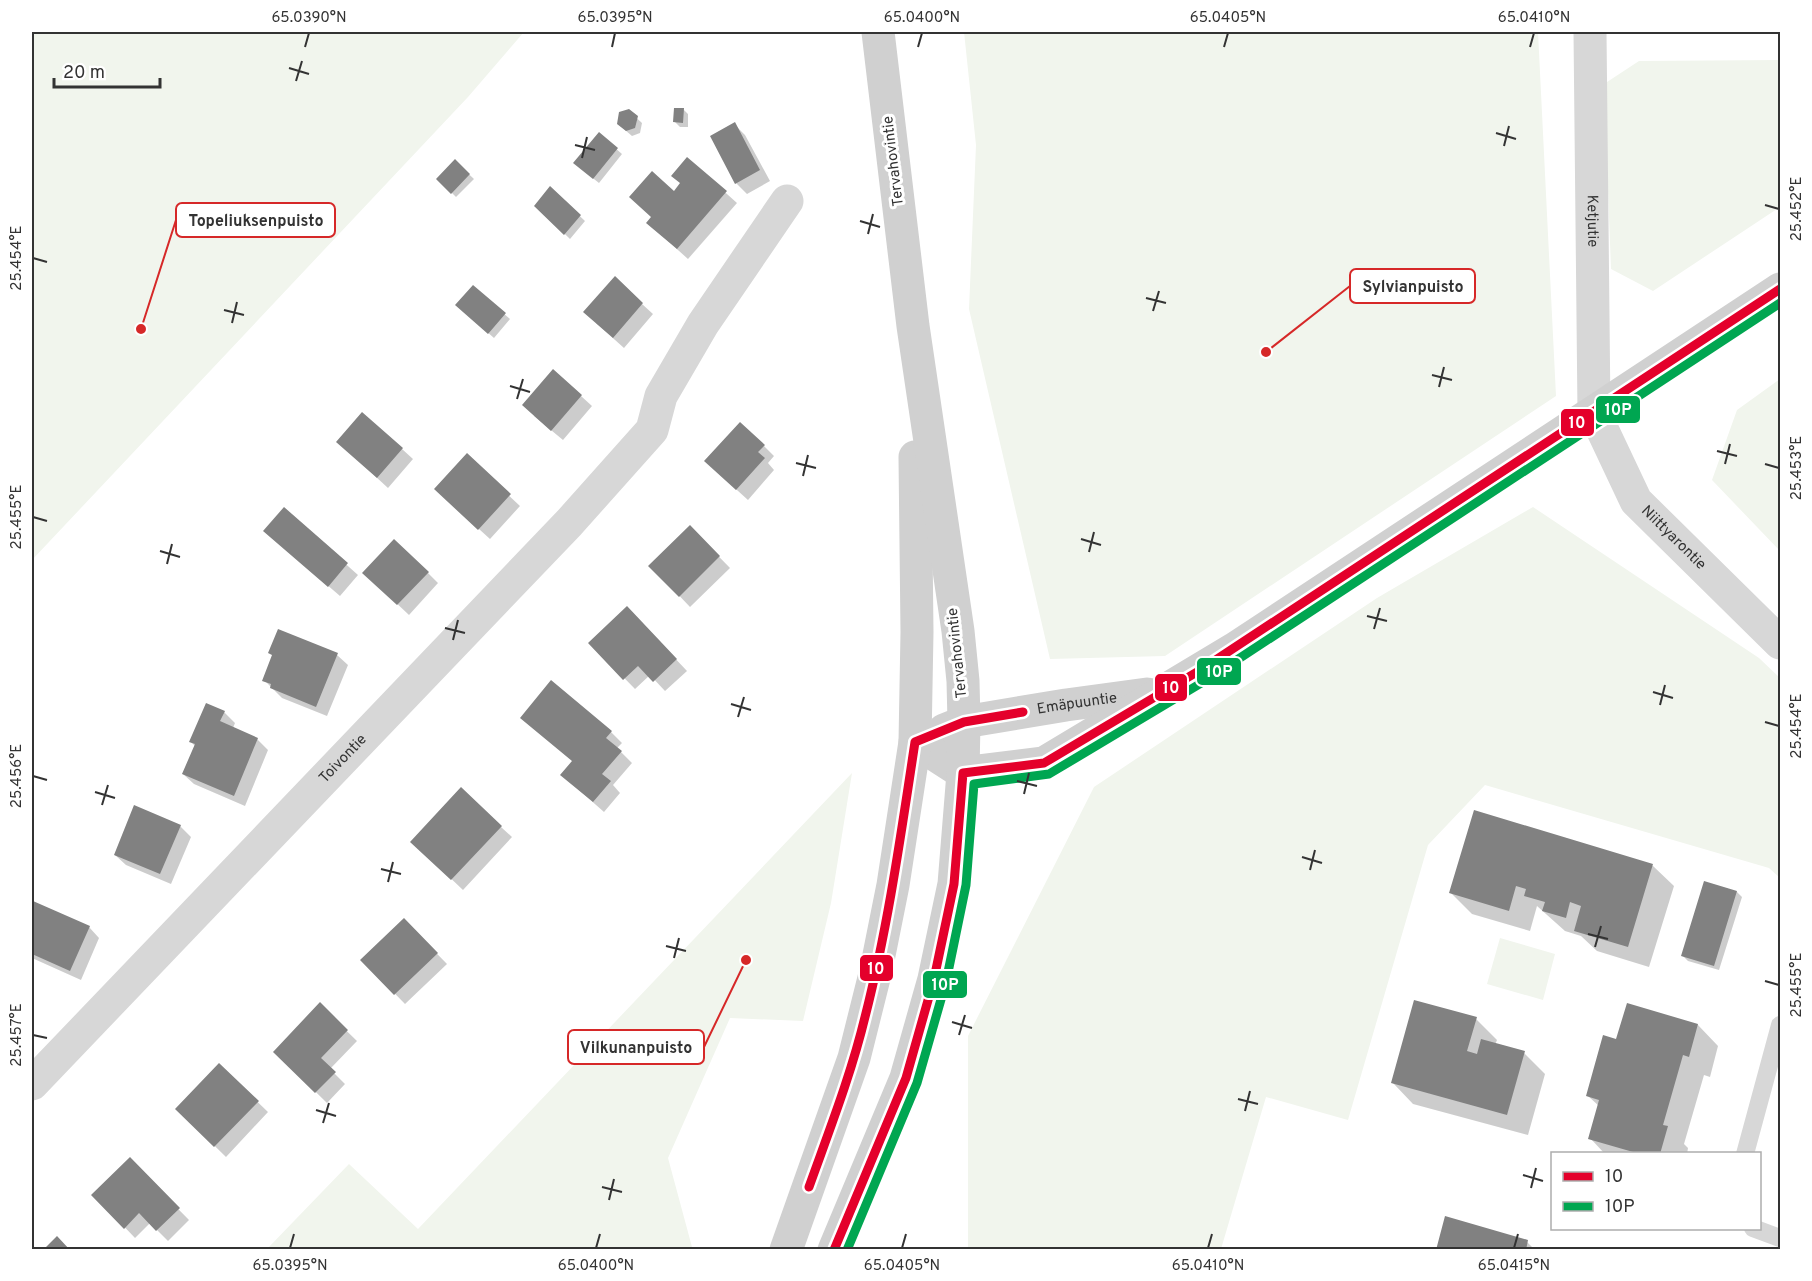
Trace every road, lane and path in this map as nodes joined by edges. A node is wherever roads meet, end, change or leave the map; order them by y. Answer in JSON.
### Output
{"nodes":[{"id":1,"x":878,"y":32,"type":"edge"},
{"id":2,"x":1590,"y":32,"type":"edge"},
{"id":3,"x":787,"y":201,"type":"dead end"},
{"id":4,"x":1780,"y":289,"type":"edge"},
{"id":5,"x":913,"y":326,"type":"junction"},
{"id":6,"x":1594,"y":412,"type":"junction"},
{"id":7,"x":1780,"y":643,"type":"edge"},
{"id":8,"x":1161,"y":693,"type":"junction"},
{"id":9,"x":964,"y":722,"type":"junction"},
{"id":10,"x":915,"y":742,"type":"junction"},
{"id":11,"x":963,"y":773,"type":"junction"},
{"id":12,"x":1780,"y":1025,"type":"edge"},
{"id":13,"x":32,"y":1084,"type":"edge"},
{"id":14,"x":1746,"y":1152,"type":"edge"},
{"id":15,"x":1758,"y":1230,"type":"edge"},
{"id":16,"x":1780,"y":1238,"type":"edge"},
{"id":17,"x":786,"y":1250,"type":"edge"},
{"id":18,"x":834,"y":1250,"type":"edge"}],
"edges":[{"from":1,"to":5,"type":"main road","name":"Tervahovintie"},
{"from":2,"to":6,"type":"street","name":"Ketjutie"},
{"from":3,"to":13,"type":"street","name":"Toivontie"},
{"from":4,"to":6,"type":"main road","name":"Emäpuuntie"},
{"from":5,"to":9,"type":"main road","name":"Tervahovintie"},
{"from":5,"to":10,"type":"main road","name":"Tervahovintie"},
{"from":6,"to":7,"type":"street","name":"Niittyarontie"},
{"from":6,"to":8,"type":"main road","name":"Emäpuuntie"},
{"from":8,"to":9,"type":"main road","name":"Emäpuuntie"},
{"from":8,"to":11,"type":"main road","name":"Emäpuuntie"},
{"from":9,"to":10,"type":"main road","name":"Emäpuuntie"},
{"from":9,"to":11,"type":"main road","name":"Tervahovintie"},
{"from":10,"to":11,"type":"main road"},
{"from":10,"to":17,"type":"main road","name":"Tervahovintie"},
{"from":11,"to":18,"type":"main road","name":"Tervahovintie"},
{"from":12,"to":14,"type":"lane"},
{"from":15,"to":16,"type":"lane"}]}
